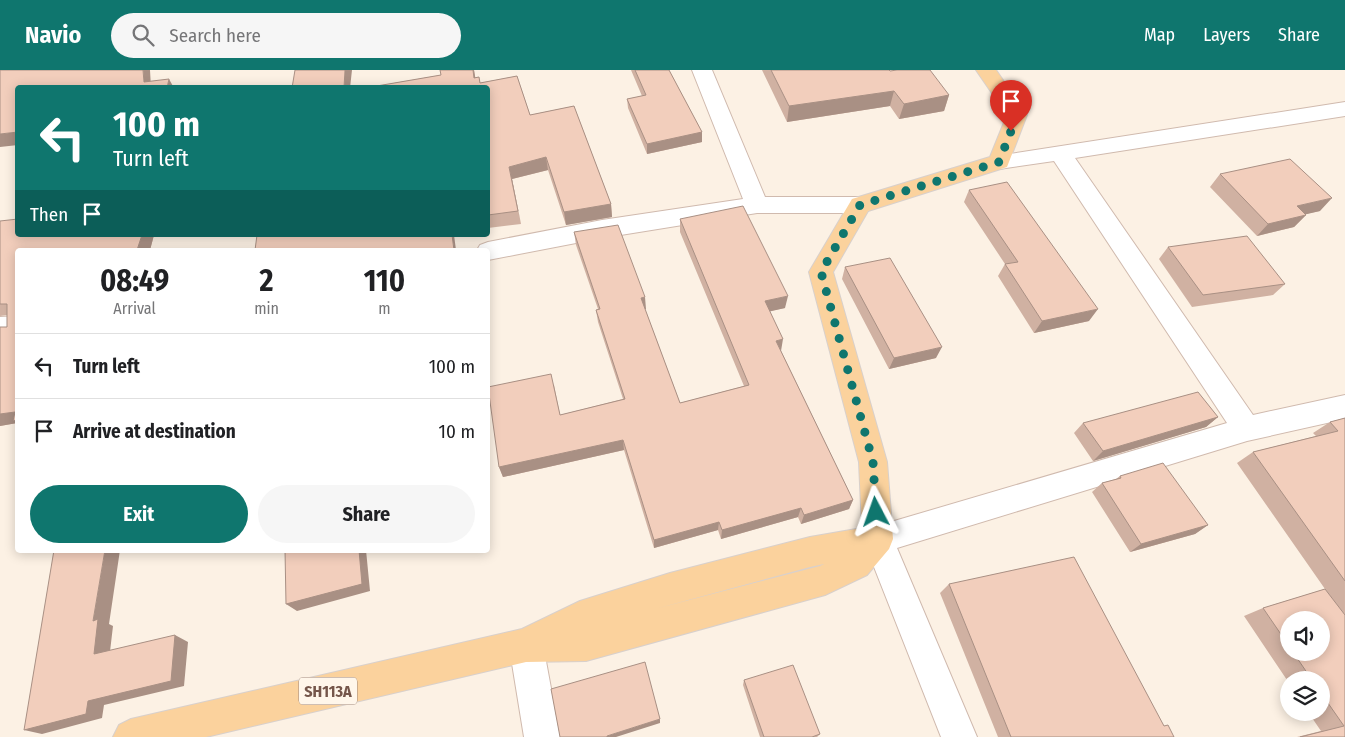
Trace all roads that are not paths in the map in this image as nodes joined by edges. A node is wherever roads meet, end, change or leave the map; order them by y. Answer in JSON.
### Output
{"nodes":[{"id":1,"x":702,"y":70,"type":"edge"},
{"id":2,"x":986,"y":70,"type":"edge"},
{"id":3,"x":1345,"y":109,"type":"edge"},
{"id":4,"x":1060,"y":153,"type":"junction"},
{"id":5,"x":999,"y":162,"type":"junction"},
{"id":6,"x":757,"y":205,"type":"junction"},
{"id":7,"x":860,"y":205,"type":"junction"},
{"id":8,"x":490,"y":251,"type":"edge"},
{"id":9,"x":15,"y":326,"type":"edge"},
{"id":10,"x":0,"y":327,"type":"edge"},
{"id":11,"x":1345,"y":407,"type":"edge"},
{"id":12,"x":1247,"y":429,"type":"junction"},
{"id":13,"x":878,"y":539,"type":"junction"},
{"id":14,"x":526,"y":645,"type":"junction"},
{"id":15,"x":131,"y":737,"type":"edge"},
{"id":16,"x":542,"y":737,"type":"edge"},
{"id":17,"x":959,"y":737,"type":"edge"}],
"edges":[{"from":1,"to":6,"type":"street"},
{"from":2,"to":5,"type":"main road"},
{"from":3,"to":4,"type":"street"},
{"from":4,"to":5,"type":"street"},
{"from":4,"to":12,"type":"street"},
{"from":5,"to":7,"type":"main road"},
{"from":6,"to":7,"type":"street"},
{"from":6,"to":8,"type":"street"},
{"from":7,"to":13,"type":"main road"},
{"from":9,"to":10,"type":"street"},
{"from":11,"to":12,"type":"street"},
{"from":12,"to":13,"type":"street"},
{"from":13,"to":14,"type":"main road","number":"SH113A"},
{"from":13,"to":17,"type":"street"},
{"from":14,"to":15,"type":"main road","number":"SH113A"},
{"from":14,"to":16,"type":"street"}]}
